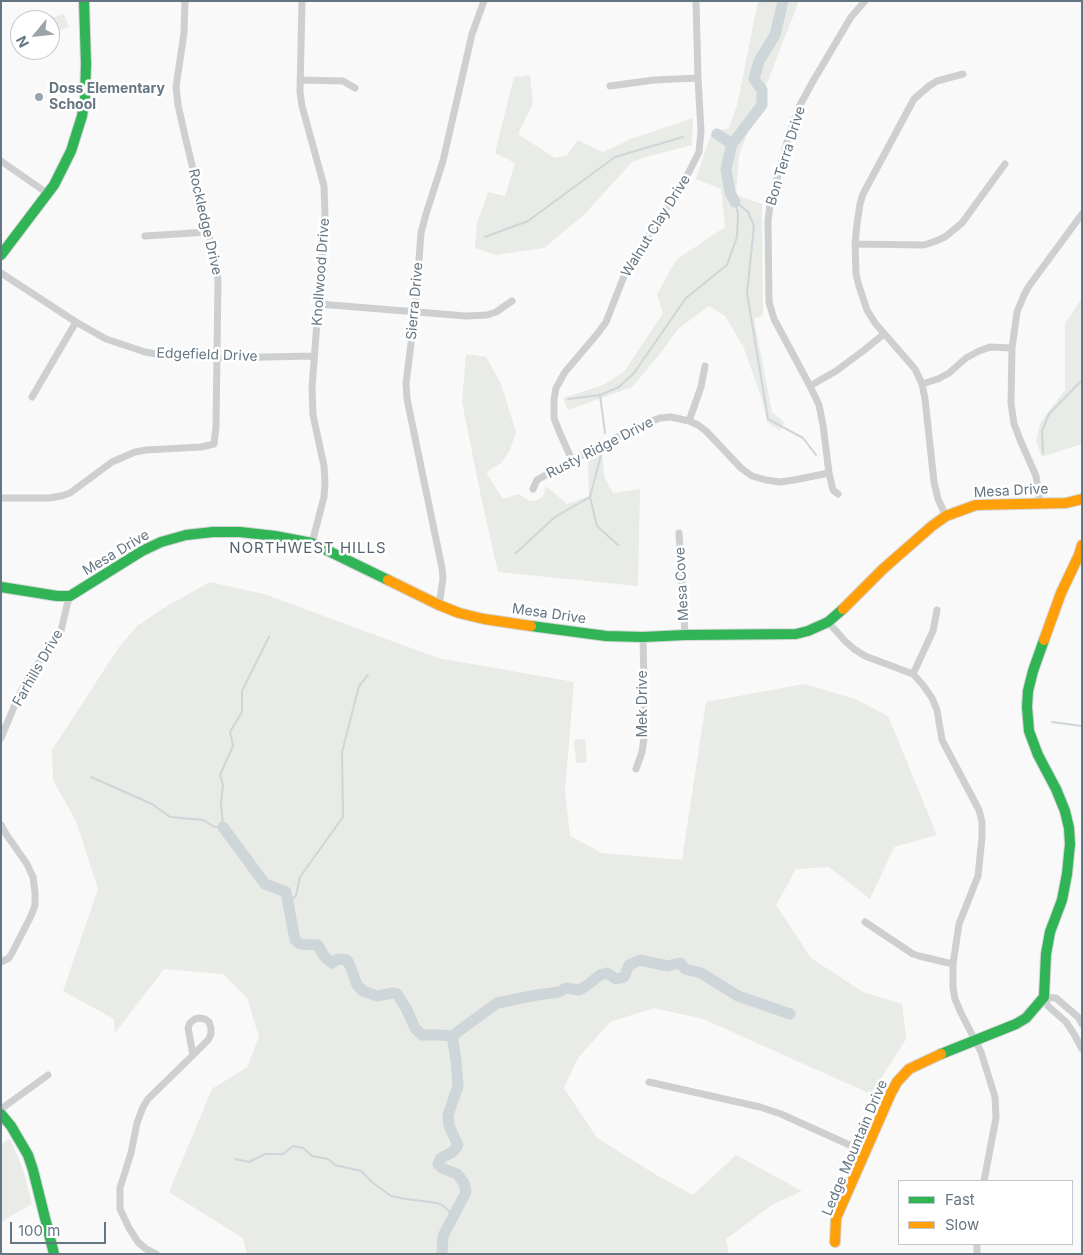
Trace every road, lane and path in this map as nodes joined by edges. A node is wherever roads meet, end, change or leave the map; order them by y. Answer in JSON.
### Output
{"nodes":[{"id":1,"x":84,"y":1,"type":"edge"},
{"id":2,"x":185,"y":1,"type":"edge"},
{"id":3,"x":302,"y":1,"type":"edge"},
{"id":4,"x":484,"y":1,"type":"edge"},
{"id":5,"x":696,"y":1,"type":"edge"},
{"id":6,"x":865,"y":1,"type":"edge"},
{"id":7,"x":963,"y":74,"type":"dead end"},
{"id":8,"x":698,"y":78,"type":"junction"},
{"id":9,"x":300,"y":80,"type":"junction"},
{"id":10,"x":610,"y":86,"type":"dead end"},
{"id":11,"x":355,"y":88,"type":"dead end"},
{"id":12,"x":1,"y":161,"type":"edge"},
{"id":13,"x":1005,"y":164,"type":"dead end"},
{"id":14,"x":47,"y":193,"type":"junction"},
{"id":15,"x":1082,"y":214,"type":"edge"},
{"id":16,"x":208,"y":232,"type":"junction"},
{"id":17,"x":146,"y":236,"type":"dead end"},
{"id":18,"x":855,"y":244,"type":"junction"},
{"id":19,"x":1,"y":255,"type":"edge"},
{"id":20,"x":1,"y":274,"type":"edge"},
{"id":21,"x":512,"y":301,"type":"dead end"},
{"id":22,"x":319,"y":304,"type":"junction"},
{"id":23,"x":415,"y":312,"type":"junction"},
{"id":24,"x":76,"y":322,"type":"junction"},
{"id":25,"x":884,"y":334,"type":"junction"},
{"id":26,"x":1012,"y":348,"type":"junction"},
{"id":27,"x":314,"y":356,"type":"junction"},
{"id":28,"x":217,"y":358,"type":"junction"},
{"id":29,"x":705,"y":366,"type":"dead end"},
{"id":30,"x":922,"y":384,"type":"junction"},
{"id":31,"x":810,"y":386,"type":"junction"},
{"id":32,"x":32,"y":397,"type":"dead end"},
{"id":33,"x":689,"y":421,"type":"junction"},
{"id":34,"x":572,"y":460,"type":"junction"},
{"id":35,"x":829,"y":473,"type":"junction"},
{"id":36,"x":533,"y":488,"type":"dead end"},
{"id":37,"x":838,"y":494,"type":"dead end"},
{"id":38,"x":1,"y":498,"type":"edge"},
{"id":39,"x":1082,"y":500,"type":"edge"},
{"id":40,"x":1040,"y":502,"type":"junction"},
{"id":41,"x":946,"y":516,"type":"junction"},
{"id":42,"x":679,"y":533,"type":"dead end"},
{"id":43,"x":312,"y":543,"type":"junction"},
{"id":44,"x":1082,"y":545,"type":"edge"},
{"id":45,"x":1,"y":587,"type":"edge"},
{"id":46,"x":70,"y":596,"type":"junction"},
{"id":47,"x":439,"y":605,"type":"junction"},
{"id":48,"x":937,"y":610,"type":"dead end"},
{"id":49,"x":828,"y":622,"type":"junction"},
{"id":50,"x":685,"y":635,"type":"junction"},
{"id":51,"x":643,"y":637,"type":"junction"},
{"id":52,"x":912,"y":674,"type":"junction"},
{"id":53,"x":1,"y":738,"type":"edge"},
{"id":54,"x":636,"y":769,"type":"dead end"},
{"id":55,"x":1,"y":825,"type":"edge"},
{"id":56,"x":865,"y":922,"type":"dead end"},
{"id":57,"x":1,"y":962,"type":"edge"},
{"id":58,"x":953,"y":964,"type":"junction"},
{"id":59,"x":1044,"y":997,"type":"junction"},
{"id":60,"x":1082,"y":1024,"type":"edge"},
{"id":61,"x":975,"y":1040,"type":"junction"},
{"id":62,"x":1082,"y":1049,"type":"edge"},
{"id":63,"x":193,"y":1055,"type":"junction"},
{"id":64,"x":48,"y":1075,"type":"dead end"},
{"id":65,"x":649,"y":1082,"type":"dead end"},
{"id":66,"x":1,"y":1110,"type":"edge"},
{"id":67,"x":1,"y":1114,"type":"edge"},
{"id":68,"x":865,"y":1152,"type":"junction"},
{"id":69,"x":984,"y":1180,"type":"edge"},
{"id":70,"x":835,"y":1242,"type":"dead end"},
{"id":71,"x":144,"y":1251,"type":"edge"},
{"id":72,"x":54,"y":1254,"type":"edge"},
{"id":73,"x":156,"y":1254,"type":"edge"}],
"edges":[{"from":1,"to":14,"type":"street"},
{"from":2,"to":16,"type":"street","name":"Rockledge Drive"},
{"from":3,"to":9,"type":"street","name":"Knollwood Drive"},
{"from":4,"to":23,"type":"street","name":"Sierra Drive"},
{"from":5,"to":8,"type":"street","name":"Walnut Clay Drive"},
{"from":6,"to":31,"type":"street","name":"Bon Terra Drive"},
{"from":7,"to":18,"type":"street"},
{"from":8,"to":10,"type":"street"},
{"from":8,"to":34,"type":"street","name":"Walnut Clay Drive"},
{"from":9,"to":11,"type":"street"},
{"from":9,"to":22,"type":"street","name":"Knollwood Drive"},
{"from":12,"to":14,"type":"street"},
{"from":13,"to":18,"type":"street"},
{"from":14,"to":19,"type":"street"},
{"from":15,"to":26,"type":"street"},
{"from":16,"to":17,"type":"street"},
{"from":16,"to":28,"type":"street","name":"Rockledge Drive"},
{"from":18,"to":25,"type":"street"},
{"from":20,"to":24,"type":"street","name":"Edgefield Drive"},
{"from":21,"to":23,"type":"street"},
{"from":22,"to":23,"type":"street"},
{"from":22,"to":27,"type":"street","name":"Knollwood Drive"},
{"from":23,"to":47,"type":"street","name":"Sierra Drive"},
{"from":24,"to":28,"type":"street","name":"Edgefield Drive"},
{"from":24,"to":32,"type":"street"},
{"from":25,"to":30,"type":"street"},
{"from":25,"to":31,"type":"street"},
{"from":26,"to":30,"type":"street"},
{"from":26,"to":40,"type":"street"},
{"from":27,"to":28,"type":"street","name":"Edgefield Drive"},
{"from":27,"to":43,"type":"street","name":"Knollwood Drive"},
{"from":28,"to":38,"type":"street","name":"Rockledge Drive"},
{"from":29,"to":33,"type":"street"},
{"from":30,"to":41,"type":"street"},
{"from":31,"to":35,"type":"street","name":"Bon Terra Drive"},
{"from":33,"to":34,"type":"street","name":"Rusty Ridge Drive"},
{"from":33,"to":35,"type":"street","name":"Rusty Ridge Drive"},
{"from":34,"to":36,"type":"street","name":"Rusty Ridge Drive"},
{"from":35,"to":37,"type":"street","name":"Bon Terra Drive"},
{"from":39,"to":40,"type":"street","name":"Mesa Drive"},
{"from":40,"to":41,"type":"street","name":"Mesa Drive"},
{"from":41,"to":49,"type":"street","name":"Mesa Drive"},
{"from":42,"to":50,"type":"street","name":"Mesa Cove"},
{"from":43,"to":46,"type":"street","name":"Mesa Drive"},
{"from":43,"to":47,"type":"street","name":"Mesa Drive"},
{"from":44,"to":59,"type":"street"},
{"from":45,"to":46,"type":"street"},
{"from":46,"to":53,"type":"street","name":"Farhills Drive"},
{"from":47,"to":51,"type":"street","name":"Mesa Drive"},
{"from":48,"to":52,"type":"street"},
{"from":49,"to":50,"type":"street","name":"Mesa Drive"},
{"from":49,"to":52,"type":"street"},
{"from":50,"to":51,"type":"street","name":"Mesa Drive"},
{"from":51,"to":54,"type":"street","name":"Mek Drive"},
{"from":52,"to":58,"type":"street"},
{"from":55,"to":57,"type":"street"},
{"from":56,"to":58,"type":"street"},
{"from":58,"to":61,"type":"street"},
{"from":59,"to":60,"type":"street"},
{"from":59,"to":61,"type":"street","name":"Ledge Mountain Drive"},
{"from":59,"to":62,"type":"street"},
{"from":61,"to":68,"type":"street","name":"Ledge Mountain Drive"},
{"from":61,"to":69,"type":"street"},
{"from":63,"to":63,"type":"street"},
{"from":63,"to":71,"type":"street"},
{"from":64,"to":66,"type":"street"},
{"from":65,"to":68,"type":"street"},
{"from":67,"to":72,"type":"street"},
{"from":68,"to":70,"type":"street","name":"Ledge Mountain Drive"},
{"from":71,"to":73,"type":"street"}]}
